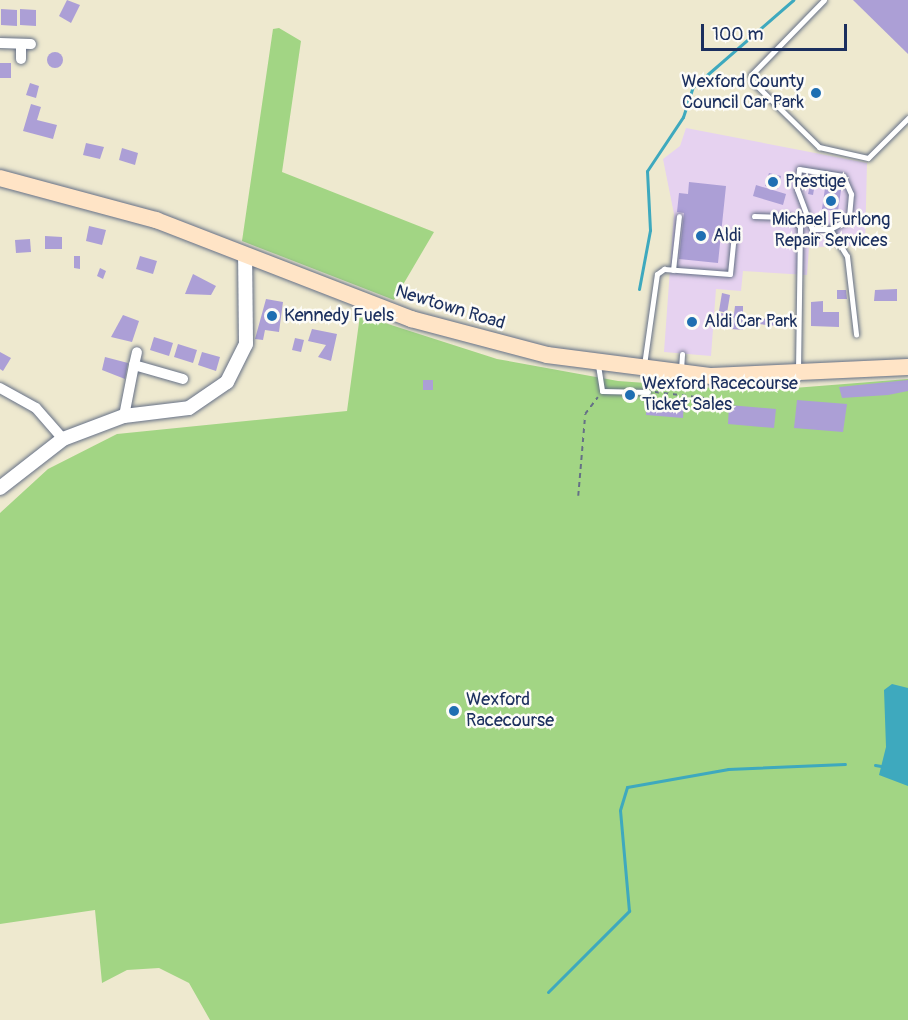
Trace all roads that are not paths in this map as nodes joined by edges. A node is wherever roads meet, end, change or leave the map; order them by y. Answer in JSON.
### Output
{"nodes":[{"id":1,"x":824,"y":0,"type":"edge"},
{"id":2,"x":0,"y":43,"type":"edge"},
{"id":3,"x":21,"y":60,"type":"dead end"},
{"id":4,"x":908,"y":118,"type":"edge"},
{"id":5,"x":0,"y":178,"type":"edge"},
{"id":6,"x":678,"y":216,"type":"dead end"},
{"id":7,"x":754,"y":216,"type":"dead end"},
{"id":8,"x":830,"y":229,"type":"junction"},
{"id":9,"x":734,"y":234,"type":"dead end"},
{"id":10,"x":245,"y":255,"type":"junction"},
{"id":11,"x":673,"y":270,"type":"junction"},
{"id":12,"x":856,"y":334,"type":"dead end"},
{"id":13,"x":137,"y":352,"type":"dead end"},
{"id":14,"x":682,"y":354,"type":"dead end"},
{"id":15,"x":597,"y":363,"type":"junction"},
{"id":16,"x":134,"y":365,"type":"junction"},
{"id":17,"x":908,"y":367,"type":"edge"},
{"id":18,"x":644,"y":370,"type":"junction"},
{"id":19,"x":680,"y":374,"type":"junction"},
{"id":20,"x":799,"y":376,"type":"junction"},
{"id":21,"x":183,"y":379,"type":"dead end"},
{"id":22,"x":0,"y":388,"type":"edge"},
{"id":23,"x":648,"y":392,"type":"road end"},
{"id":24,"x":124,"y":416,"type":"junction"},
{"id":25,"x":63,"y":439,"type":"junction"},
{"id":26,"x":0,"y":488,"type":"edge"}],
"edges":[{"from":1,"to":4,"type":"lane"},
{"from":2,"to":3,"type":"street"},
{"from":5,"to":10,"type":"main road","name":"Newtown Road"},
{"from":6,"to":11,"type":"lane"},
{"from":7,"to":20,"type":"lane"},
{"from":8,"to":8,"type":"lane"},
{"from":8,"to":12,"type":"lane"},
{"from":9,"to":11,"type":"lane"},
{"from":10,"to":15,"type":"main road","name":"Newtown Road"},
{"from":10,"to":24,"type":"street"},
{"from":11,"to":18,"type":"lane"},
{"from":13,"to":16,"type":"street"},
{"from":14,"to":19,"type":"lane"},
{"from":15,"to":18,"type":"main road","name":"Newtown Road"},
{"from":15,"to":23,"type":"lane"},
{"from":16,"to":21,"type":"street"},
{"from":16,"to":24,"type":"street"},
{"from":17,"to":20,"type":"main road","name":"Newtown Road"},
{"from":18,"to":19,"type":"main road","name":"Newtown Road"},
{"from":19,"to":20,"type":"main road","name":"Newtown Road"},
{"from":22,"to":25,"type":"street"},
{"from":24,"to":25,"type":"street"},
{"from":25,"to":26,"type":"street"}]}
